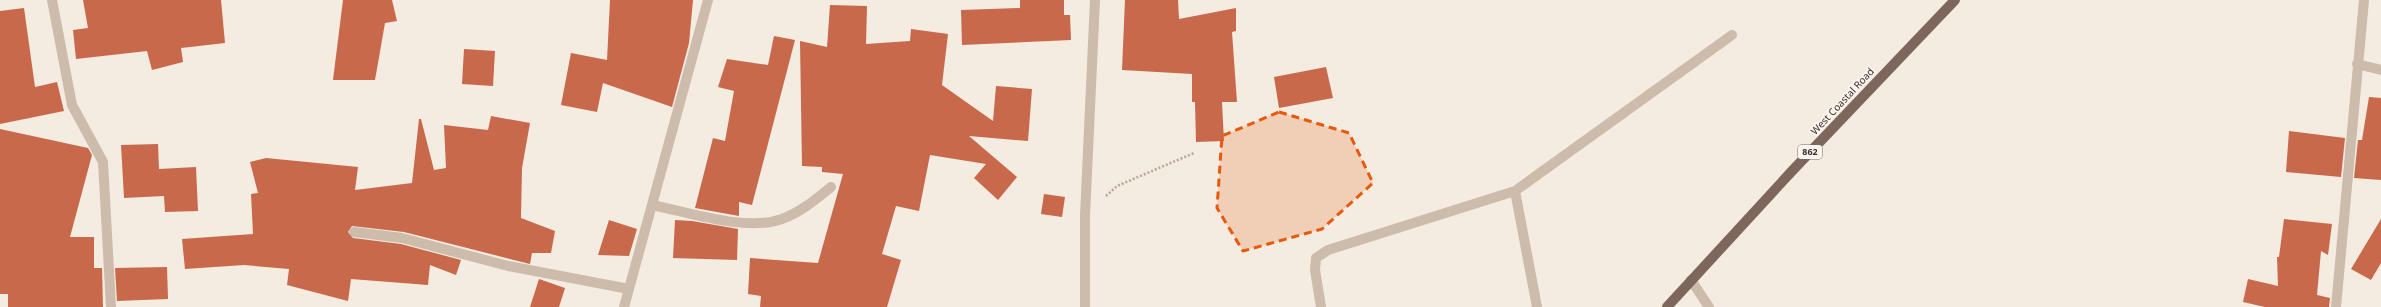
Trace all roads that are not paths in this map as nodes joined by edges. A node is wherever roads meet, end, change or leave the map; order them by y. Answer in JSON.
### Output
{"nodes":[{"id":1,"x":52,"y":0,"type":"edge"},
{"id":2,"x":708,"y":0,"type":"edge"},
{"id":3,"x":1095,"y":0,"type":"edge"},
{"id":4,"x":1955,"y":0,"type":"edge"},
{"id":5,"x":2364,"y":0,"type":"edge"},
{"id":6,"x":1732,"y":35,"type":"dead end"},
{"id":7,"x":2357,"y":64,"type":"junction"},
{"id":8,"x":2381,"y":70,"type":"edge"},
{"id":9,"x":831,"y":188,"type":"dead end"},
{"id":10,"x":1515,"y":191,"type":"junction"},
{"id":11,"x":652,"y":205,"type":"junction"},
{"id":12,"x":354,"y":232,"type":"dead end"},
{"id":13,"x":1691,"y":280,"type":"junction"},
{"id":14,"x":629,"y":289,"type":"junction"},
{"id":15,"x":111,"y":307,"type":"edge"},
{"id":16,"x":624,"y":307,"type":"edge"},
{"id":17,"x":1085,"y":307,"type":"edge"},
{"id":18,"x":1321,"y":307,"type":"edge"},
{"id":19,"x":1537,"y":307,"type":"edge"},
{"id":20,"x":1667,"y":307,"type":"edge"},
{"id":21,"x":1710,"y":307,"type":"edge"},
{"id":22,"x":2336,"y":307,"type":"edge"}],
"edges":[{"from":1,"to":15,"type":"street"},
{"from":2,"to":11,"type":"street"},
{"from":3,"to":17,"type":"street"},
{"from":4,"to":13,"type":"main road","name":"West Coastal Road","number":"862"},
{"from":5,"to":7,"type":"street"},
{"from":6,"to":10,"type":"street"},
{"from":7,"to":8,"type":"street"},
{"from":7,"to":22,"type":"street"},
{"from":9,"to":11,"type":"street"},
{"from":10,"to":18,"type":"street"},
{"from":10,"to":19,"type":"street"},
{"from":11,"to":14,"type":"street"},
{"from":12,"to":14,"type":"street"},
{"from":13,"to":20,"type":"main road","name":"West Coastal Road","number":"862"},
{"from":13,"to":21,"type":"street"},
{"from":14,"to":16,"type":"street"}]}
